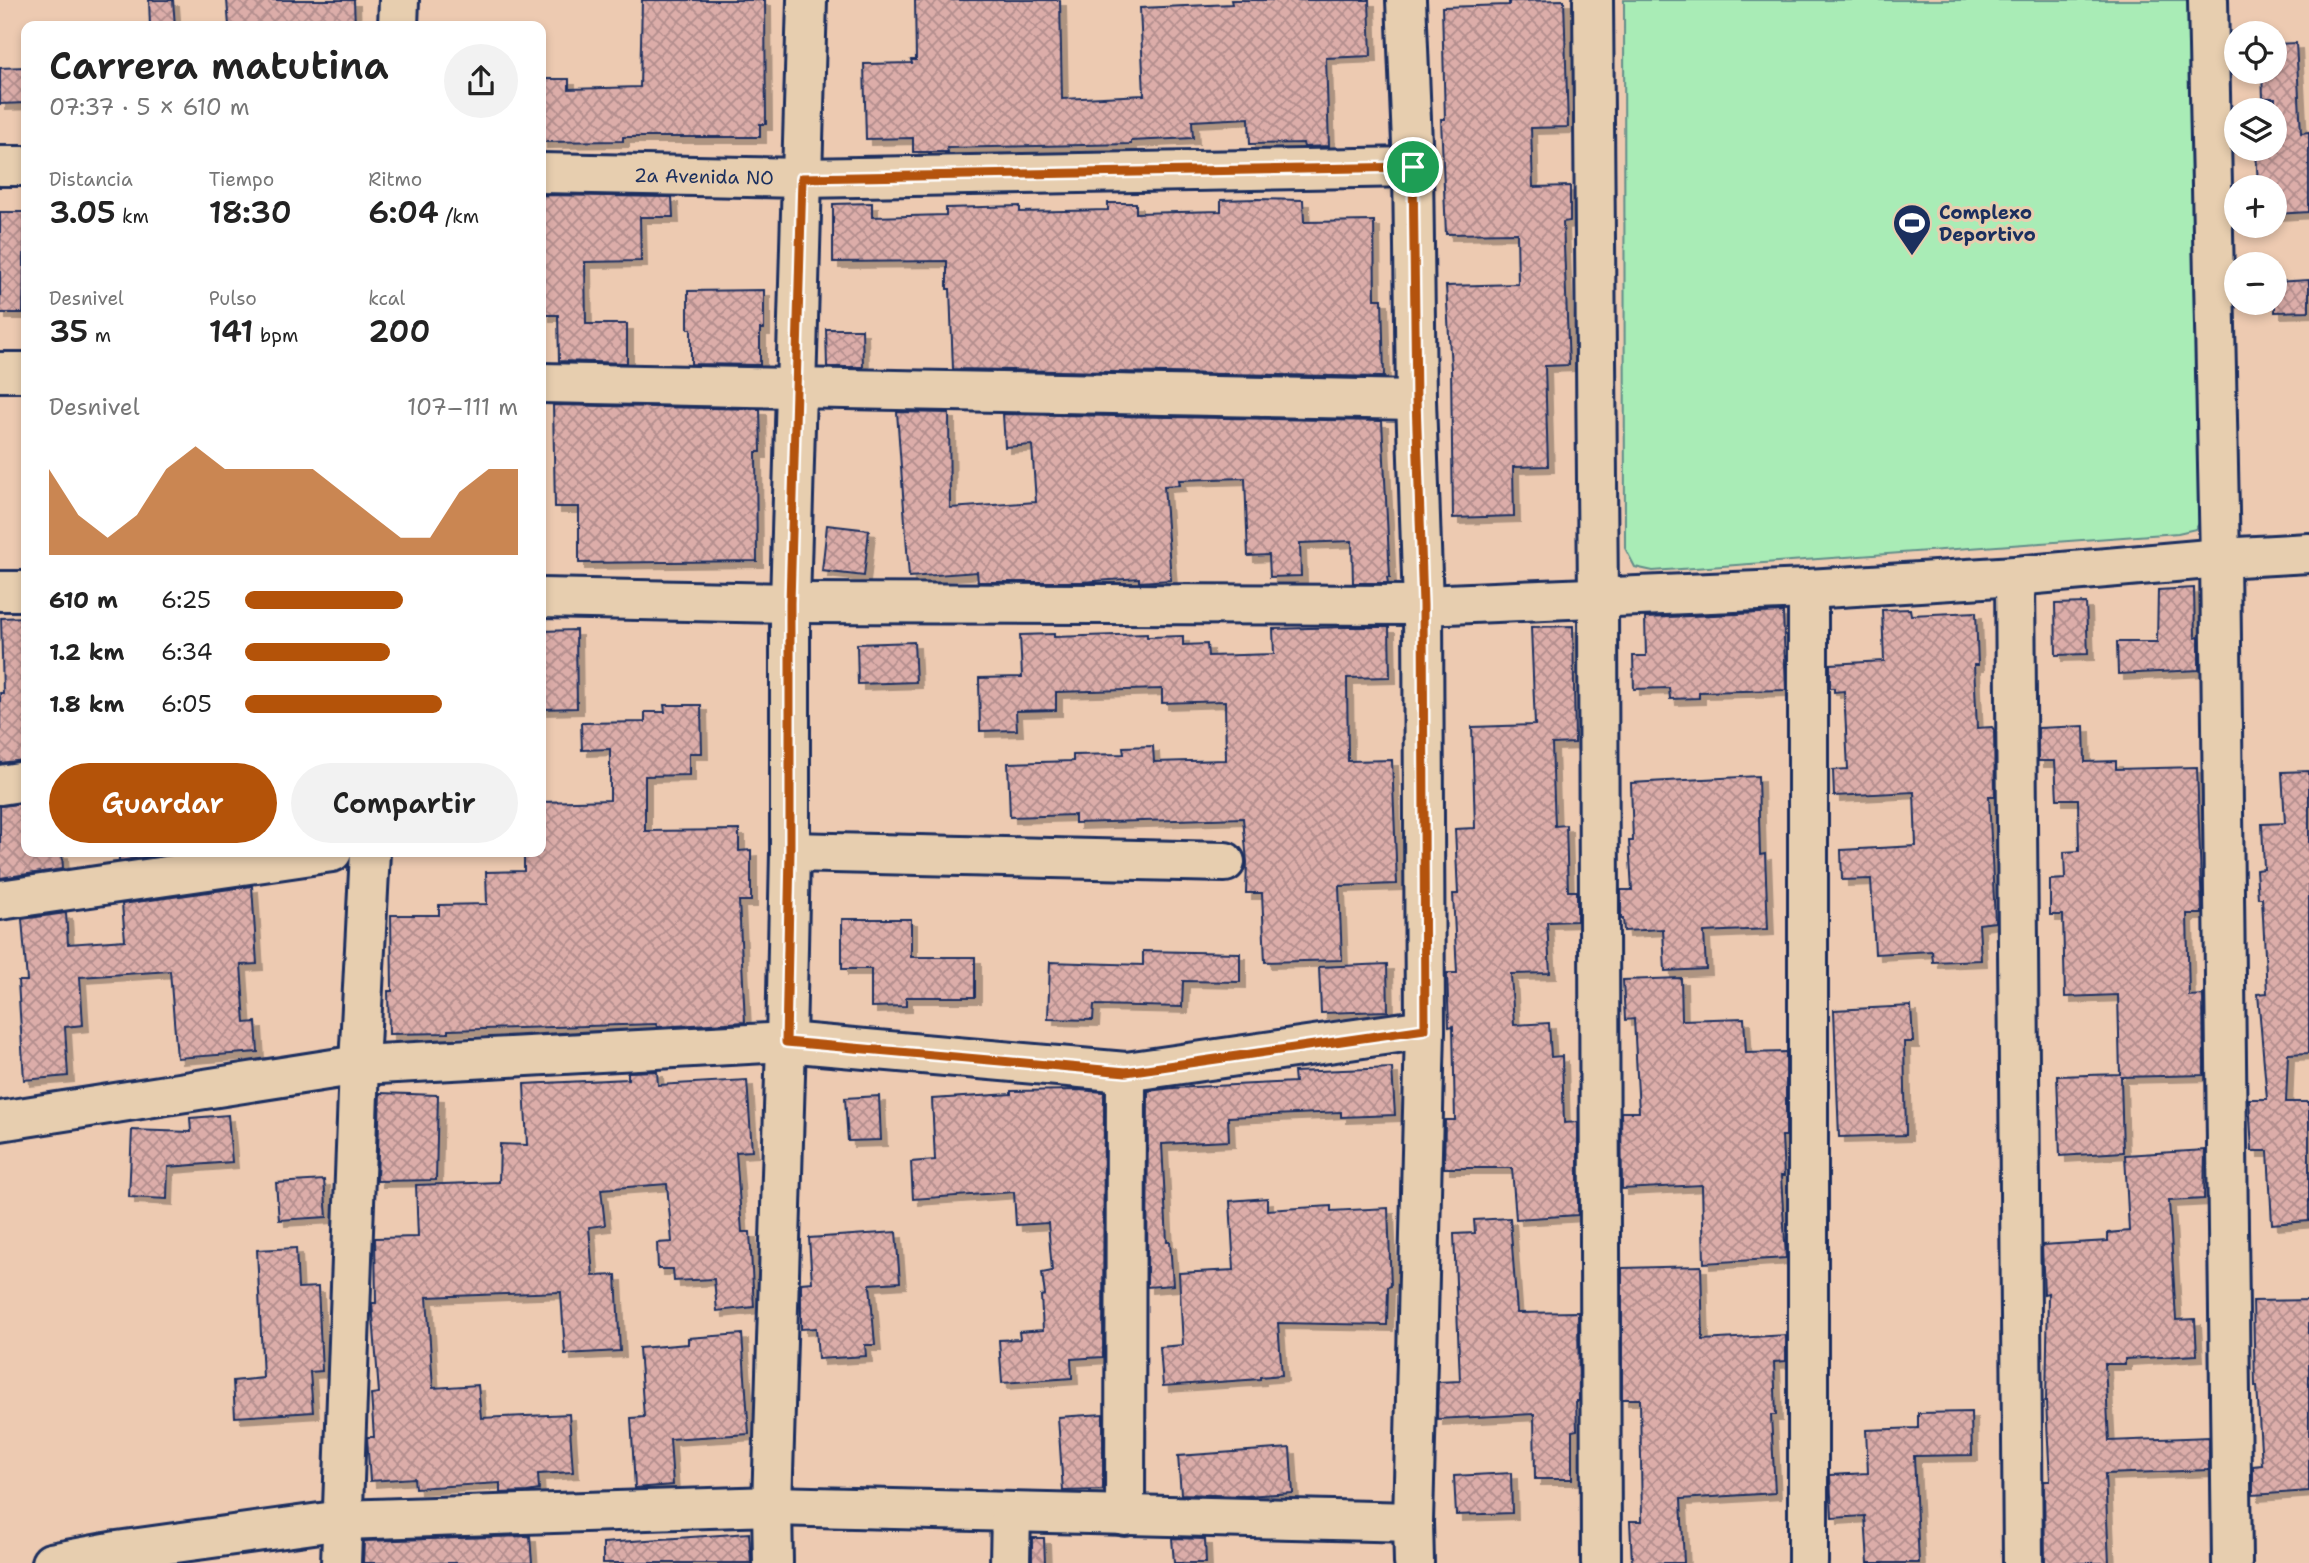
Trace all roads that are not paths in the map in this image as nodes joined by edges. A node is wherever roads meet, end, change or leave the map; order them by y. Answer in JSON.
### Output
{"nodes":[{"id":1,"x":399,"y":0,"type":"edge"},
{"id":2,"x":807,"y":0,"type":"edge"},
{"id":3,"x":1406,"y":0,"type":"edge"},
{"id":4,"x":1593,"y":0,"type":"edge"},
{"id":5,"x":2208,"y":0,"type":"edge"},
{"id":6,"x":398,"y":21,"type":"edge"},
{"id":7,"x":0,"y":166,"type":"edge"},
{"id":8,"x":21,"y":166,"type":"edge"},
{"id":9,"x":1413,"y":167,"type":"junction"},
{"id":10,"x":546,"y":173,"type":"edge"},
{"id":11,"x":802,"y":178,"type":"junction"},
{"id":12,"x":0,"y":372,"type":"edge"},
{"id":13,"x":21,"y":372,"type":"edge"},
{"id":14,"x":546,"y":383,"type":"edge"},
{"id":15,"x":796,"y":390,"type":"junction"},
{"id":16,"x":1416,"y":400,"type":"junction"},
{"id":17,"x":2309,"y":554,"type":"edge"},
{"id":18,"x":2220,"y":558,"type":"junction"},
{"id":19,"x":2015,"y":576,"type":"junction"},
{"id":20,"x":1808,"y":589,"type":"junction"},
{"id":21,"x":0,"y":591,"type":"edge"},
{"id":22,"x":21,"y":591,"type":"edge"},
{"id":23,"x":546,"y":598,"type":"edge"},
{"id":24,"x":1598,"y":598,"type":"junction"},
{"id":25,"x":790,"y":603,"type":"junction"},
{"id":26,"x":1423,"y":605,"type":"junction"},
{"id":27,"x":21,"y":782,"type":"edge"},
{"id":28,"x":0,"y":785,"type":"edge"},
{"id":29,"x":790,"y":852,"type":"junction"},
{"id":30,"x":297,"y":857,"type":"edge"},
{"id":31,"x":370,"y":857,"type":"edge"},
{"id":32,"x":1225,"y":862,"type":"dead end"},
{"id":33,"x":0,"y":900,"type":"edge"},
{"id":34,"x":1425,"y":1029,"type":"junction"},
{"id":35,"x":786,"y":1042,"type":"junction"},
{"id":36,"x":359,"y":1065,"type":"junction"},
{"id":37,"x":1126,"y":1072,"type":"junction"},
{"id":38,"x":0,"y":1121,"type":"edge"},
{"id":39,"x":772,"y":1507,"type":"junction"},
{"id":40,"x":1011,"y":1513,"type":"junction"},
{"id":41,"x":1125,"y":1516,"type":"junction"},
{"id":42,"x":342,"y":1520,"type":"junction"},
{"id":43,"x":1413,"y":1522,"type":"junction"},
{"id":44,"x":117,"y":1557,"type":"edge"},
{"id":45,"x":51,"y":1563,"type":"edge"},
{"id":46,"x":341,"y":1563,"type":"edge"},
{"id":47,"x":773,"y":1563,"type":"edge"},
{"id":48,"x":1010,"y":1563,"type":"edge"},
{"id":49,"x":1414,"y":1563,"type":"edge"},
{"id":50,"x":1601,"y":1563,"type":"edge"},
{"id":51,"x":1808,"y":1563,"type":"edge"},
{"id":52,"x":2023,"y":1563,"type":"edge"},
{"id":53,"x":2232,"y":1563,"type":"edge"}],
"edges":[{"from":1,"to":6,"type":"street"},
{"from":2,"to":11,"type":"street"},
{"from":3,"to":9,"type":"street"},
{"from":4,"to":24,"type":"street"},
{"from":5,"to":18,"type":"street"},
{"from":7,"to":8,"type":"street"},
{"from":9,"to":11,"type":"street","name":"2a Avenida NO"},
{"from":9,"to":16,"type":"street"},
{"from":10,"to":11,"type":"street","name":"2a Avenida NO"},
{"from":11,"to":15,"type":"street"},
{"from":12,"to":13,"type":"street"},
{"from":14,"to":15,"type":"street"},
{"from":15,"to":16,"type":"street"},
{"from":15,"to":25,"type":"street"},
{"from":16,"to":26,"type":"street"},
{"from":17,"to":18,"type":"street"},
{"from":18,"to":19,"type":"street"},
{"from":18,"to":53,"type":"street"},
{"from":19,"to":20,"type":"street"},
{"from":19,"to":52,"type":"street"},
{"from":20,"to":24,"type":"street"},
{"from":20,"to":51,"type":"street"},
{"from":21,"to":22,"type":"street"},
{"from":23,"to":25,"type":"street"},
{"from":24,"to":26,"type":"street"},
{"from":24,"to":50,"type":"street"},
{"from":25,"to":26,"type":"street"},
{"from":25,"to":29,"type":"street"},
{"from":26,"to":34,"type":"street"},
{"from":27,"to":28,"type":"street"},
{"from":29,"to":32,"type":"street"},
{"from":29,"to":35,"type":"street"},
{"from":30,"to":33,"type":"street"},
{"from":31,"to":36,"type":"street"},
{"from":34,"to":37,"type":"street"},
{"from":34,"to":43,"type":"street"},
{"from":35,"to":36,"type":"street"},
{"from":35,"to":37,"type":"street"},
{"from":35,"to":39,"type":"street"},
{"from":36,"to":38,"type":"street"},
{"from":36,"to":42,"type":"street"},
{"from":37,"to":41,"type":"street"},
{"from":39,"to":40,"type":"street"},
{"from":39,"to":42,"type":"street"},
{"from":39,"to":47,"type":"street"},
{"from":40,"to":41,"type":"street"},
{"from":40,"to":48,"type":"street"},
{"from":41,"to":43,"type":"street"},
{"from":42,"to":44,"type":"street"},
{"from":42,"to":46,"type":"street"},
{"from":43,"to":49,"type":"street"},
{"from":44,"to":45,"type":"street"}]}
